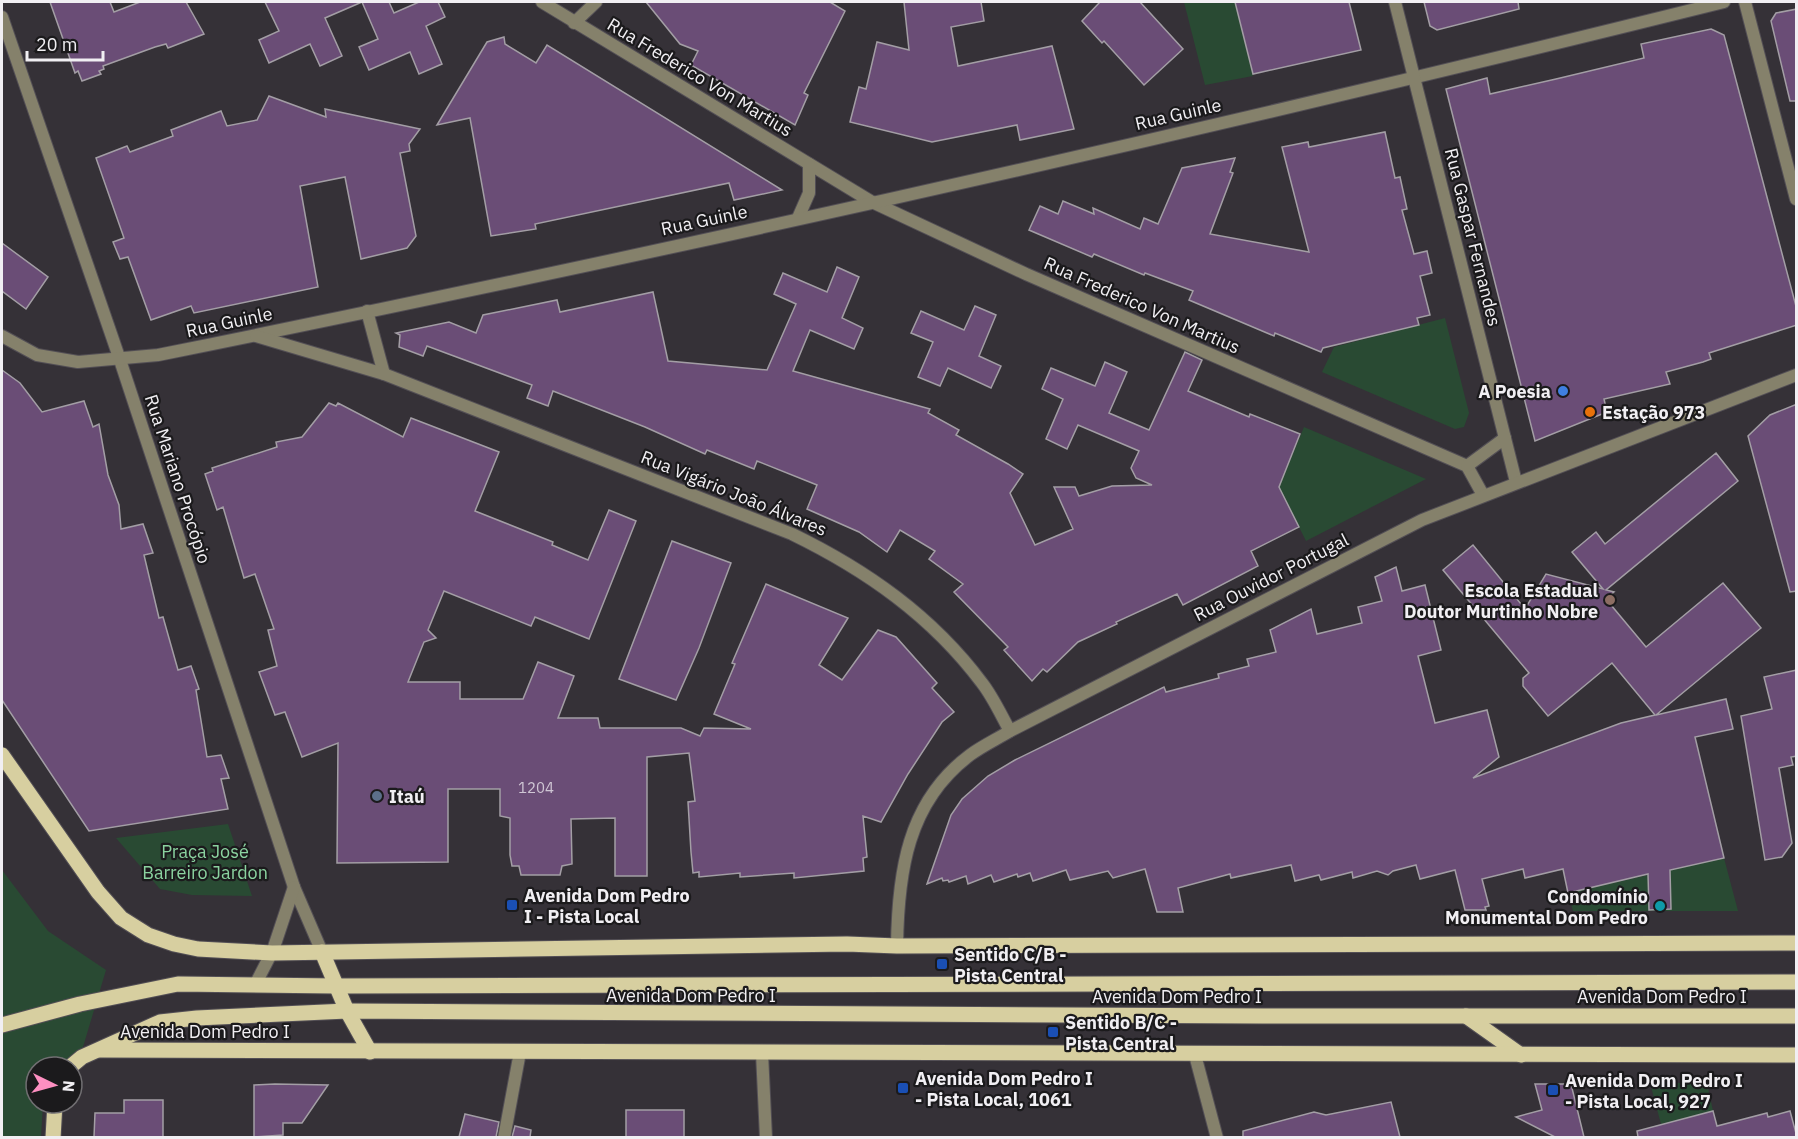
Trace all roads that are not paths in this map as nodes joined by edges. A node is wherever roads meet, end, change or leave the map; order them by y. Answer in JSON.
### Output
{"nodes":[{"id":1,"x":542,"y":2,"type":"edge"},
{"id":2,"x":596,"y":2,"type":"edge"},
{"id":3,"x":1395,"y":2,"type":"edge"},
{"id":4,"x":1724,"y":2,"type":"edge"},
{"id":5,"x":1745,"y":2,"type":"edge"},
{"id":6,"x":2,"y":17,"type":"edge"},
{"id":7,"x":574,"y":23,"type":"junction"},
{"id":8,"x":1415,"y":79,"type":"junction"},
{"id":9,"x":809,"y":164,"type":"junction"},
{"id":10,"x":1797,"y":199,"type":"edge"},
{"id":11,"x":872,"y":202,"type":"junction"},
{"id":12,"x":798,"y":218,"type":"junction"},
{"id":13,"x":367,"y":311,"type":"junction"},
{"id":14,"x":2,"y":336,"type":"edge"},
{"id":15,"x":254,"y":336,"type":"junction"},
{"id":16,"x":120,"y":360,"type":"junction"},
{"id":17,"x":384,"y":374,"type":"junction"},
{"id":18,"x":1797,"y":375,"type":"edge"},
{"id":19,"x":1505,"y":438,"type":"junction"},
{"id":20,"x":1467,"y":466,"type":"junction"},
{"id":21,"x":1516,"y":482,"type":"junction"},
{"id":22,"x":1483,"y":495,"type":"junction"},
{"id":23,"x":1010,"y":731,"type":"junction"},
{"id":24,"x":2,"y":755,"type":"edge"},
{"id":25,"x":294,"y":887,"type":"junction"},
{"id":26,"x":1797,"y":943,"type":"edge"},
{"id":27,"x":897,"y":946,"type":"junction"},
{"id":28,"x":322,"y":952,"type":"junction"},
{"id":29,"x":272,"y":953,"type":"junction"},
{"id":30,"x":1797,"y":982,"type":"edge"},
{"id":31,"x":255,"y":985,"type":"junction"},
{"id":32,"x":336,"y":986,"type":"junction"},
{"id":33,"x":347,"y":1011,"type":"junction"},
{"id":34,"x":1466,"y":1016,"type":"junction"},
{"id":35,"x":1797,"y":1016,"type":"edge"},
{"id":36,"x":2,"y":1025,"type":"edge"},
{"id":37,"x":100,"y":1050,"type":"junction"},
{"id":38,"x":370,"y":1052,"type":"junction"},
{"id":39,"x":520,"y":1052,"type":"junction"},
{"id":40,"x":762,"y":1053,"type":"junction"},
{"id":41,"x":1195,"y":1055,"type":"junction"},
{"id":42,"x":1521,"y":1055,"type":"junction"},
{"id":43,"x":1797,"y":1055,"type":"edge"},
{"id":44,"x":84,"y":1056,"type":"edge"},
{"id":45,"x":54,"y":1115,"type":"edge"},
{"id":46,"x":53,"y":1137,"type":"edge"},
{"id":47,"x":504,"y":1137,"type":"edge"},
{"id":48,"x":766,"y":1137,"type":"edge"},
{"id":49,"x":1217,"y":1137,"type":"edge"}],
"edges":[{"from":1,"to":7,"type":"street","name":"Rua Frederico Von Martius"},
{"from":2,"to":7,"type":"street"},
{"from":3,"to":8,"type":"street","name":"Rua Gaspar Fernandes"},
{"from":4,"to":8,"type":"street","name":"Rua Guinle"},
{"from":5,"to":10,"type":"street"},
{"from":6,"to":16,"type":"street","name":"Rua Mariano Procópio"},
{"from":7,"to":9,"type":"street","name":"Rua Frederico Von Martius"},
{"from":8,"to":11,"type":"street","name":"Rua Guinle"},
{"from":8,"to":19,"type":"street","name":"Rua Gaspar Fernandes"},
{"from":9,"to":11,"type":"street","name":"Rua Frederico Von Martius"},
{"from":9,"to":12,"type":"street"},
{"from":11,"to":12,"type":"street","name":"Rua Guinle"},
{"from":11,"to":20,"type":"street","name":"Rua Frederico Von Martius"},
{"from":12,"to":13,"type":"street","name":"Rua Guinle"},
{"from":13,"to":15,"type":"street","name":"Rua Guinle"},
{"from":13,"to":17,"type":"street"},
{"from":14,"to":16,"type":"street","name":"Rua Guinle"},
{"from":15,"to":16,"type":"street","name":"Rua Guinle"},
{"from":15,"to":17,"type":"street","name":"Rua Vigário João Álvares"},
{"from":16,"to":25,"type":"street","name":"Rua Mariano Procópio"},
{"from":17,"to":23,"type":"street","name":"Rua Vigário João Álvares"},
{"from":18,"to":21,"type":"street","name":"Rua Ouvidor Portugal"},
{"from":19,"to":20,"type":"street"},
{"from":19,"to":21,"type":"street","name":"Rua Gaspar Fernandes"},
{"from":20,"to":22,"type":"street"},
{"from":21,"to":22,"type":"street","name":"Rua Ouvidor Portugal"},
{"from":22,"to":23,"type":"street","name":"Rua Ouvidor Portugal"},
{"from":23,"to":27,"type":"street","name":"Rua Ouvidor Portugal"},
{"from":24,"to":29,"type":"main road"},
{"from":25,"to":28,"type":"street","name":"Rua Mariano Procópio"},
{"from":25,"to":29,"type":"street"},
{"from":26,"to":27,"type":"main road"},
{"from":27,"to":28,"type":"main road"},
{"from":28,"to":29,"type":"main road"},
{"from":28,"to":32,"type":"main road"},
{"from":29,"to":31,"type":"street"},
{"from":30,"to":32,"type":"main road","name":"Avenida Dom Pedro I"},
{"from":31,"to":32,"type":"main road","name":"Avenida Dom Pedro I"},
{"from":31,"to":36,"type":"main road","name":"Avenida Dom Pedro I"},
{"from":32,"to":33,"type":"main road"},
{"from":33,"to":34,"type":"main road","name":"Avenida Dom Pedro I"},
{"from":33,"to":37,"type":"main road","name":"Avenida Dom Pedro I"},
{"from":33,"to":38,"type":"main road"},
{"from":34,"to":35,"type":"main road","name":"Avenida Dom Pedro I"},
{"from":34,"to":42,"type":"main road"},
{"from":37,"to":38,"type":"main road","name":"Avenida Dom Pedro I"},
{"from":37,"to":44,"type":"main road"},
{"from":38,"to":39,"type":"main road","name":"Avenida Dom Pedro I"},
{"from":39,"to":40,"type":"main road","name":"Avenida Dom Pedro I"},
{"from":39,"to":47,"type":"street"},
{"from":40,"to":41,"type":"main road","name":"Avenida Dom Pedro I"},
{"from":40,"to":48,"type":"street"},
{"from":41,"to":42,"type":"main road","name":"Avenida Dom Pedro I"},
{"from":41,"to":49,"type":"street"},
{"from":42,"to":43,"type":"main road","name":"Avenida Dom Pedro I"},
{"from":45,"to":46,"type":"main road"}]}
